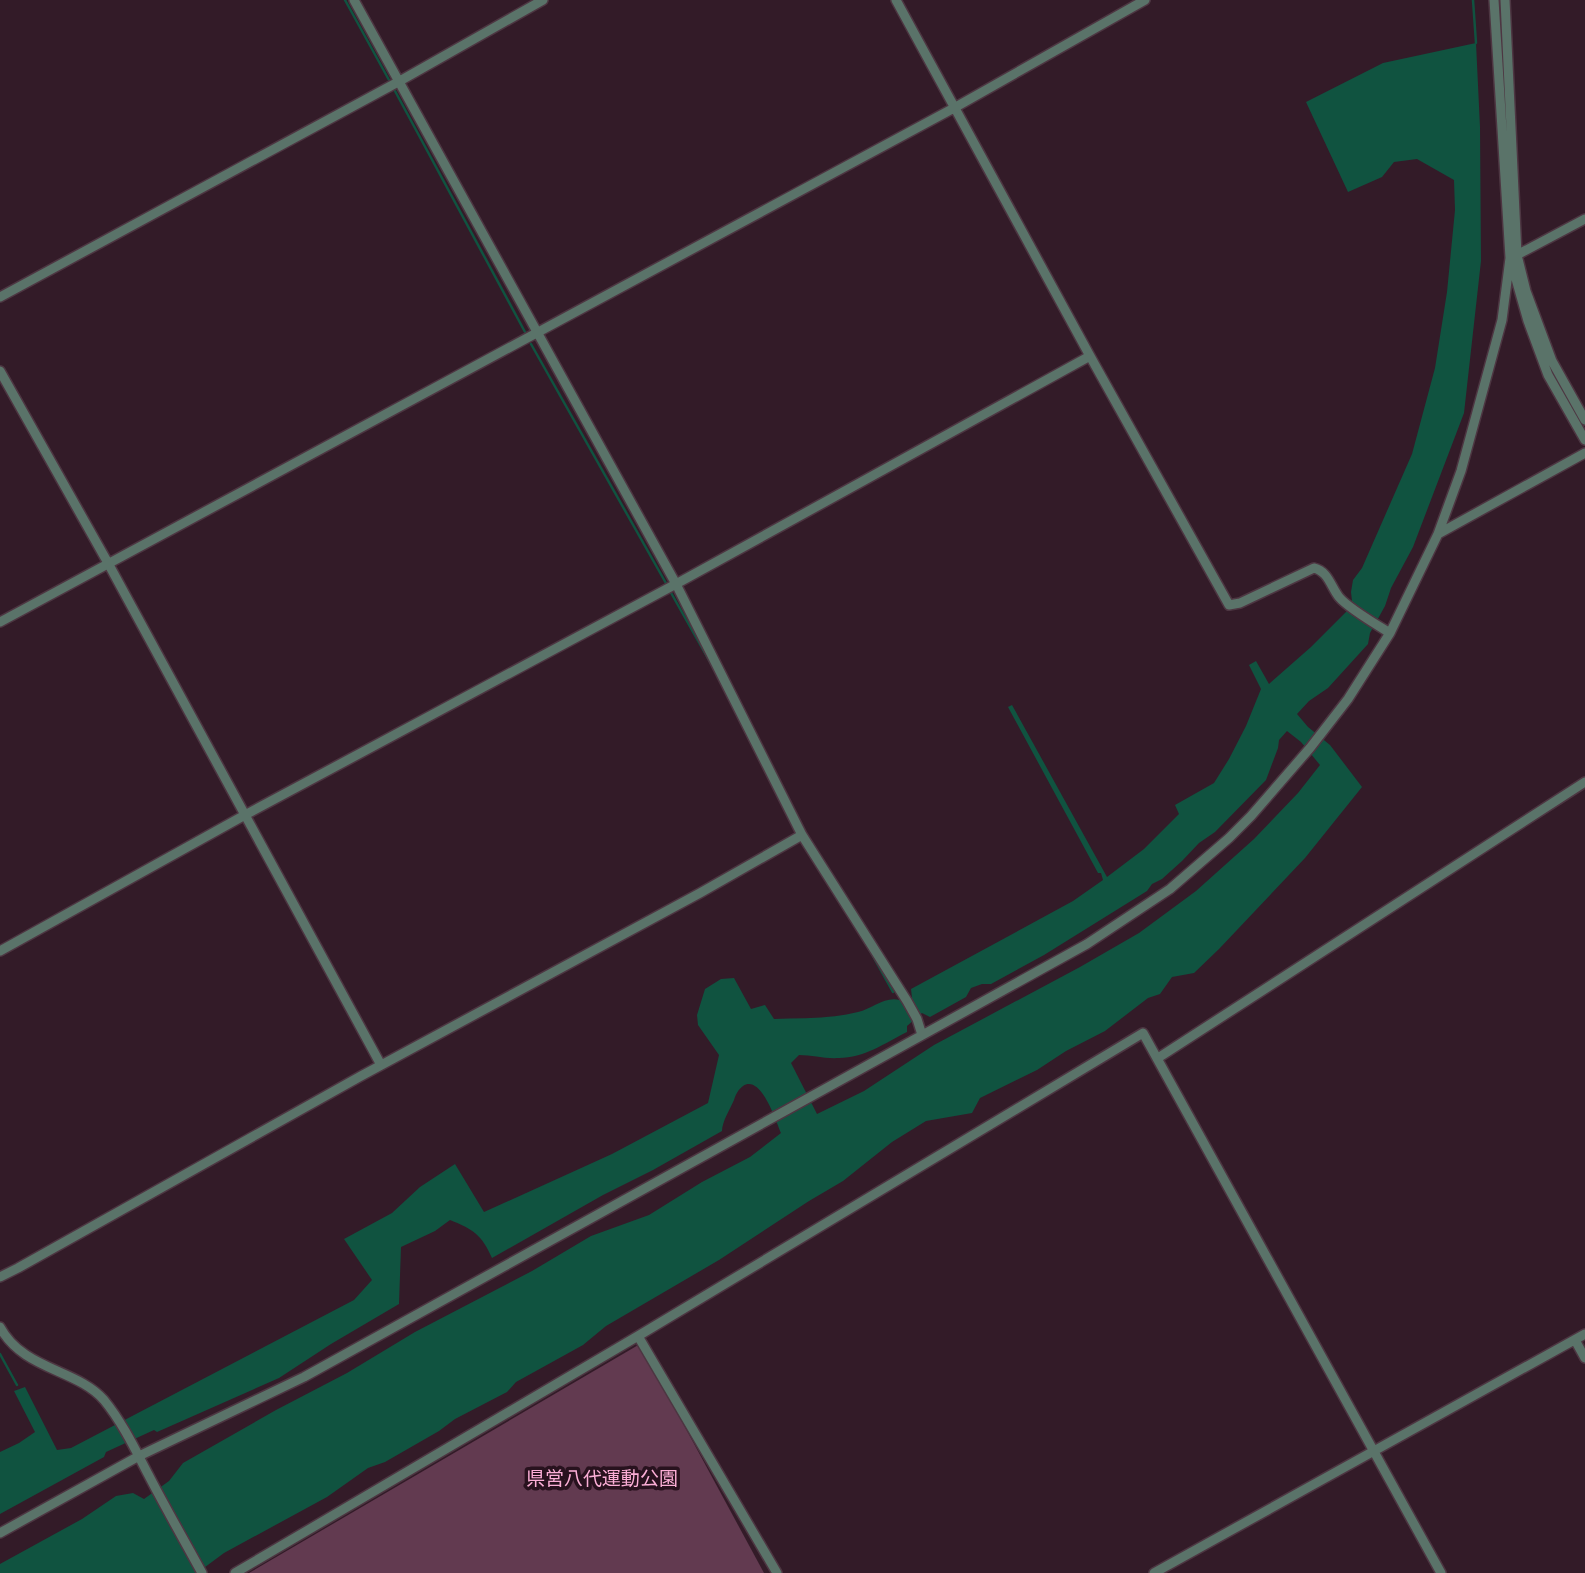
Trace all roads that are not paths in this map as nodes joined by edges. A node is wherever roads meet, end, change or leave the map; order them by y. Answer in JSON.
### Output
{"nodes":[{"id":1,"x":354,"y":0,"type":"edge"},
{"id":2,"x":543,"y":0,"type":"edge"},
{"id":3,"x":896,"y":0,"type":"edge"},
{"id":4,"x":1144,"y":0,"type":"edge"},
{"id":5,"x":1494,"y":0,"type":"edge"},
{"id":6,"x":1505,"y":0,"type":"edge"},
{"id":7,"x":398,"y":82,"type":"junction"},
{"id":8,"x":954,"y":108,"type":"junction"},
{"id":9,"x":1585,"y":219,"type":"edge"},
{"id":10,"x":1514,"y":257,"type":"junction"},
{"id":11,"x":0,"y":297,"type":"edge"},
{"id":12,"x":538,"y":332,"type":"junction"},
{"id":13,"x":1090,"y":356,"type":"junction"},
{"id":14,"x":0,"y":371,"type":"edge"},
{"id":15,"x":1585,"y":420,"type":"edge"},
{"id":16,"x":1585,"y":440,"type":"edge"},
{"id":17,"x":1585,"y":453,"type":"edge"},
{"id":18,"x":1438,"y":534,"type":"junction"},
{"id":19,"x":108,"y":563,"type":"junction"},
{"id":20,"x":671,"y":586,"type":"junction"},
{"id":21,"x":0,"y":622,"type":"edge"},
{"id":22,"x":1390,"y":633,"type":"junction"},
{"id":23,"x":1585,"y":782,"type":"edge"},
{"id":24,"x":245,"y":815,"type":"junction"},
{"id":25,"x":802,"y":835,"type":"junction"},
{"id":26,"x":0,"y":951,"type":"edge"},
{"id":27,"x":922,"y":1035,"type":"junction"},
{"id":28,"x":1158,"y":1058,"type":"junction"},
{"id":29,"x":382,"y":1065,"type":"junction"},
{"id":30,"x":0,"y":1277,"type":"edge"},
{"id":31,"x":0,"y":1327,"type":"edge"},
{"id":32,"x":1585,"y":1334,"type":"edge"},
{"id":33,"x":638,"y":1336,"type":"junction"},
{"id":34,"x":1575,"y":1339,"type":"junction"},
{"id":35,"x":1585,"y":1357,"type":"edge"},
{"id":36,"x":1374,"y":1450,"type":"junction"},
{"id":37,"x":139,"y":1456,"type":"junction"},
{"id":38,"x":0,"y":1533,"type":"edge"},
{"id":39,"x":202,"y":1572,"type":"edge"},
{"id":40,"x":235,"y":1573,"type":"edge"},
{"id":41,"x":777,"y":1573,"type":"edge"},
{"id":42,"x":1154,"y":1573,"type":"edge"},
{"id":43,"x":1441,"y":1573,"type":"edge"}],
"edges":[{"from":1,"to":7,"type":"street"},
{"from":2,"to":7,"type":"street"},
{"from":3,"to":8,"type":"street"},
{"from":4,"to":8,"type":"street"},
{"from":5,"to":10,"type":"street"},
{"from":6,"to":10,"type":"street"},
{"from":7,"to":11,"type":"street"},
{"from":7,"to":12,"type":"street"},
{"from":8,"to":12,"type":"street"},
{"from":8,"to":13,"type":"street"},
{"from":9,"to":10,"type":"street"},
{"from":10,"to":15,"type":"street"},
{"from":10,"to":16,"type":"street"},
{"from":10,"to":18,"type":"street"},
{"from":12,"to":19,"type":"street"},
{"from":12,"to":20,"type":"street"},
{"from":13,"to":20,"type":"street"},
{"from":13,"to":22,"type":"street"},
{"from":14,"to":19,"type":"street"},
{"from":17,"to":18,"type":"street"},
{"from":18,"to":22,"type":"street"},
{"from":19,"to":21,"type":"street"},
{"from":19,"to":24,"type":"street"},
{"from":20,"to":24,"type":"street"},
{"from":20,"to":25,"type":"street"},
{"from":22,"to":27,"type":"street"},
{"from":23,"to":28,"type":"street"},
{"from":24,"to":26,"type":"street"},
{"from":24,"to":29,"type":"street"},
{"from":25,"to":27,"type":"street"},
{"from":25,"to":29,"type":"street"},
{"from":27,"to":37,"type":"street"},
{"from":28,"to":33,"type":"street"},
{"from":28,"to":36,"type":"street"},
{"from":29,"to":30,"type":"street"},
{"from":31,"to":37,"type":"street"},
{"from":32,"to":34,"type":"street"},
{"from":33,"to":40,"type":"street"},
{"from":33,"to":41,"type":"street"},
{"from":34,"to":35,"type":"street"},
{"from":34,"to":36,"type":"street"},
{"from":36,"to":42,"type":"street"},
{"from":36,"to":43,"type":"street"},
{"from":37,"to":38,"type":"street"},
{"from":37,"to":39,"type":"street"}]}
